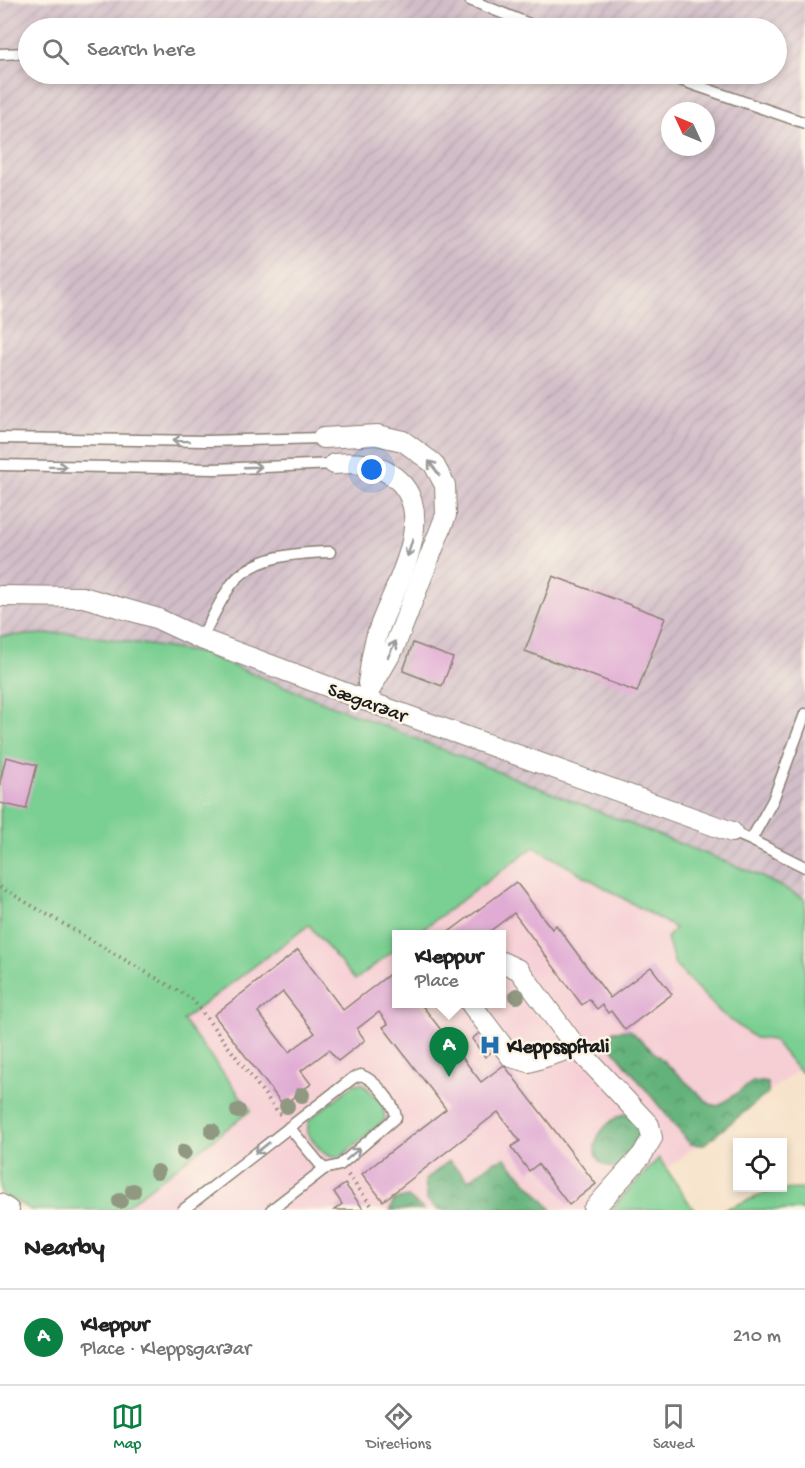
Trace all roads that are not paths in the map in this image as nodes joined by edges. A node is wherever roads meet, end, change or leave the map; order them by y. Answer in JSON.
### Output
{"nodes":[{"id":1,"x":470,"y":0,"type":"edge"},
{"id":2,"x":514,"y":18,"type":"edge"},
{"id":3,"x":18,"y":53,"type":"edge"},
{"id":4,"x":0,"y":54,"type":"edge"},
{"id":5,"x":692,"y":84,"type":"edge"},
{"id":6,"x":805,"y":123,"type":"edge"},
{"id":7,"x":0,"y":438,"type":"edge"},
{"id":8,"x":323,"y":438,"type":"joint"},
{"id":9,"x":334,"y":464,"type":"joint"},
{"id":10,"x":0,"y":465,"type":"edge"},
{"id":11,"x":330,"y":552,"type":"dead end"},
{"id":12,"x":0,"y":596,"type":"edge"},
{"id":13,"x":201,"y":639,"type":"junction"},
{"id":14,"x":364,"y":700,"type":"junction"},
{"id":15,"x":805,"y":714,"type":"edge"},
{"id":16,"x":732,"y":832,"type":"joint"},
{"id":17,"x":750,"y":840,"type":"junction"},
{"id":18,"x":805,"y":867,"type":"edge"},
{"id":19,"x":506,"y":964,"type":"edge"},
{"id":20,"x":474,"y":1008,"type":"edge"},
{"id":21,"x":576,"y":1047,"type":"junction"},
{"id":22,"x":289,"y":1127,"type":"junction"},
{"id":23,"x":324,"y":1169,"type":"junction"},
{"id":24,"x":0,"y":1204,"type":"edge"},
{"id":25,"x":9,"y":1210,"type":"edge"},
{"id":26,"x":183,"y":1210,"type":"edge"},
{"id":27,"x":271,"y":1210,"type":"edge"},
{"id":28,"x":592,"y":1210,"type":"edge"}],
"edges":[{"from":1,"to":2,"type":"lane"},
{"from":3,"to":4,"type":"lane"},
{"from":5,"to":6,"type":"lane"},
{"from":8,"to":7,"type":"lane","one_way":true},
{"from":14,"to":8,"type":"street","one_way":true},
{"from":10,"to":9,"type":"lane","one_way":true},
{"from":9,"to":14,"type":"street","one_way":true},
{"from":11,"to":13,"type":"lane"},
{"from":12,"to":13,"type":"street","name":"Sægarðar"},
{"from":13,"to":14,"type":"street","name":"Sægarðar"},
{"from":14,"to":16,"type":"street","name":"Sægarðar"},
{"from":15,"to":17,"type":"lane"},
{"from":16,"to":17,"type":"lane"},
{"from":17,"to":18,"type":"lane"},
{"from":19,"to":21,"type":"street"},
{"from":20,"to":21,"type":"street"},
{"from":21,"to":28,"type":"street"},
{"from":22,"to":23,"type":"lane"},
{"from":23,"to":22,"type":"lane","one_way":true},
{"from":22,"to":26,"type":"lane","one_way":true},
{"from":23,"to":27,"type":"lane"},
{"from":24,"to":25,"type":"street"}]}
